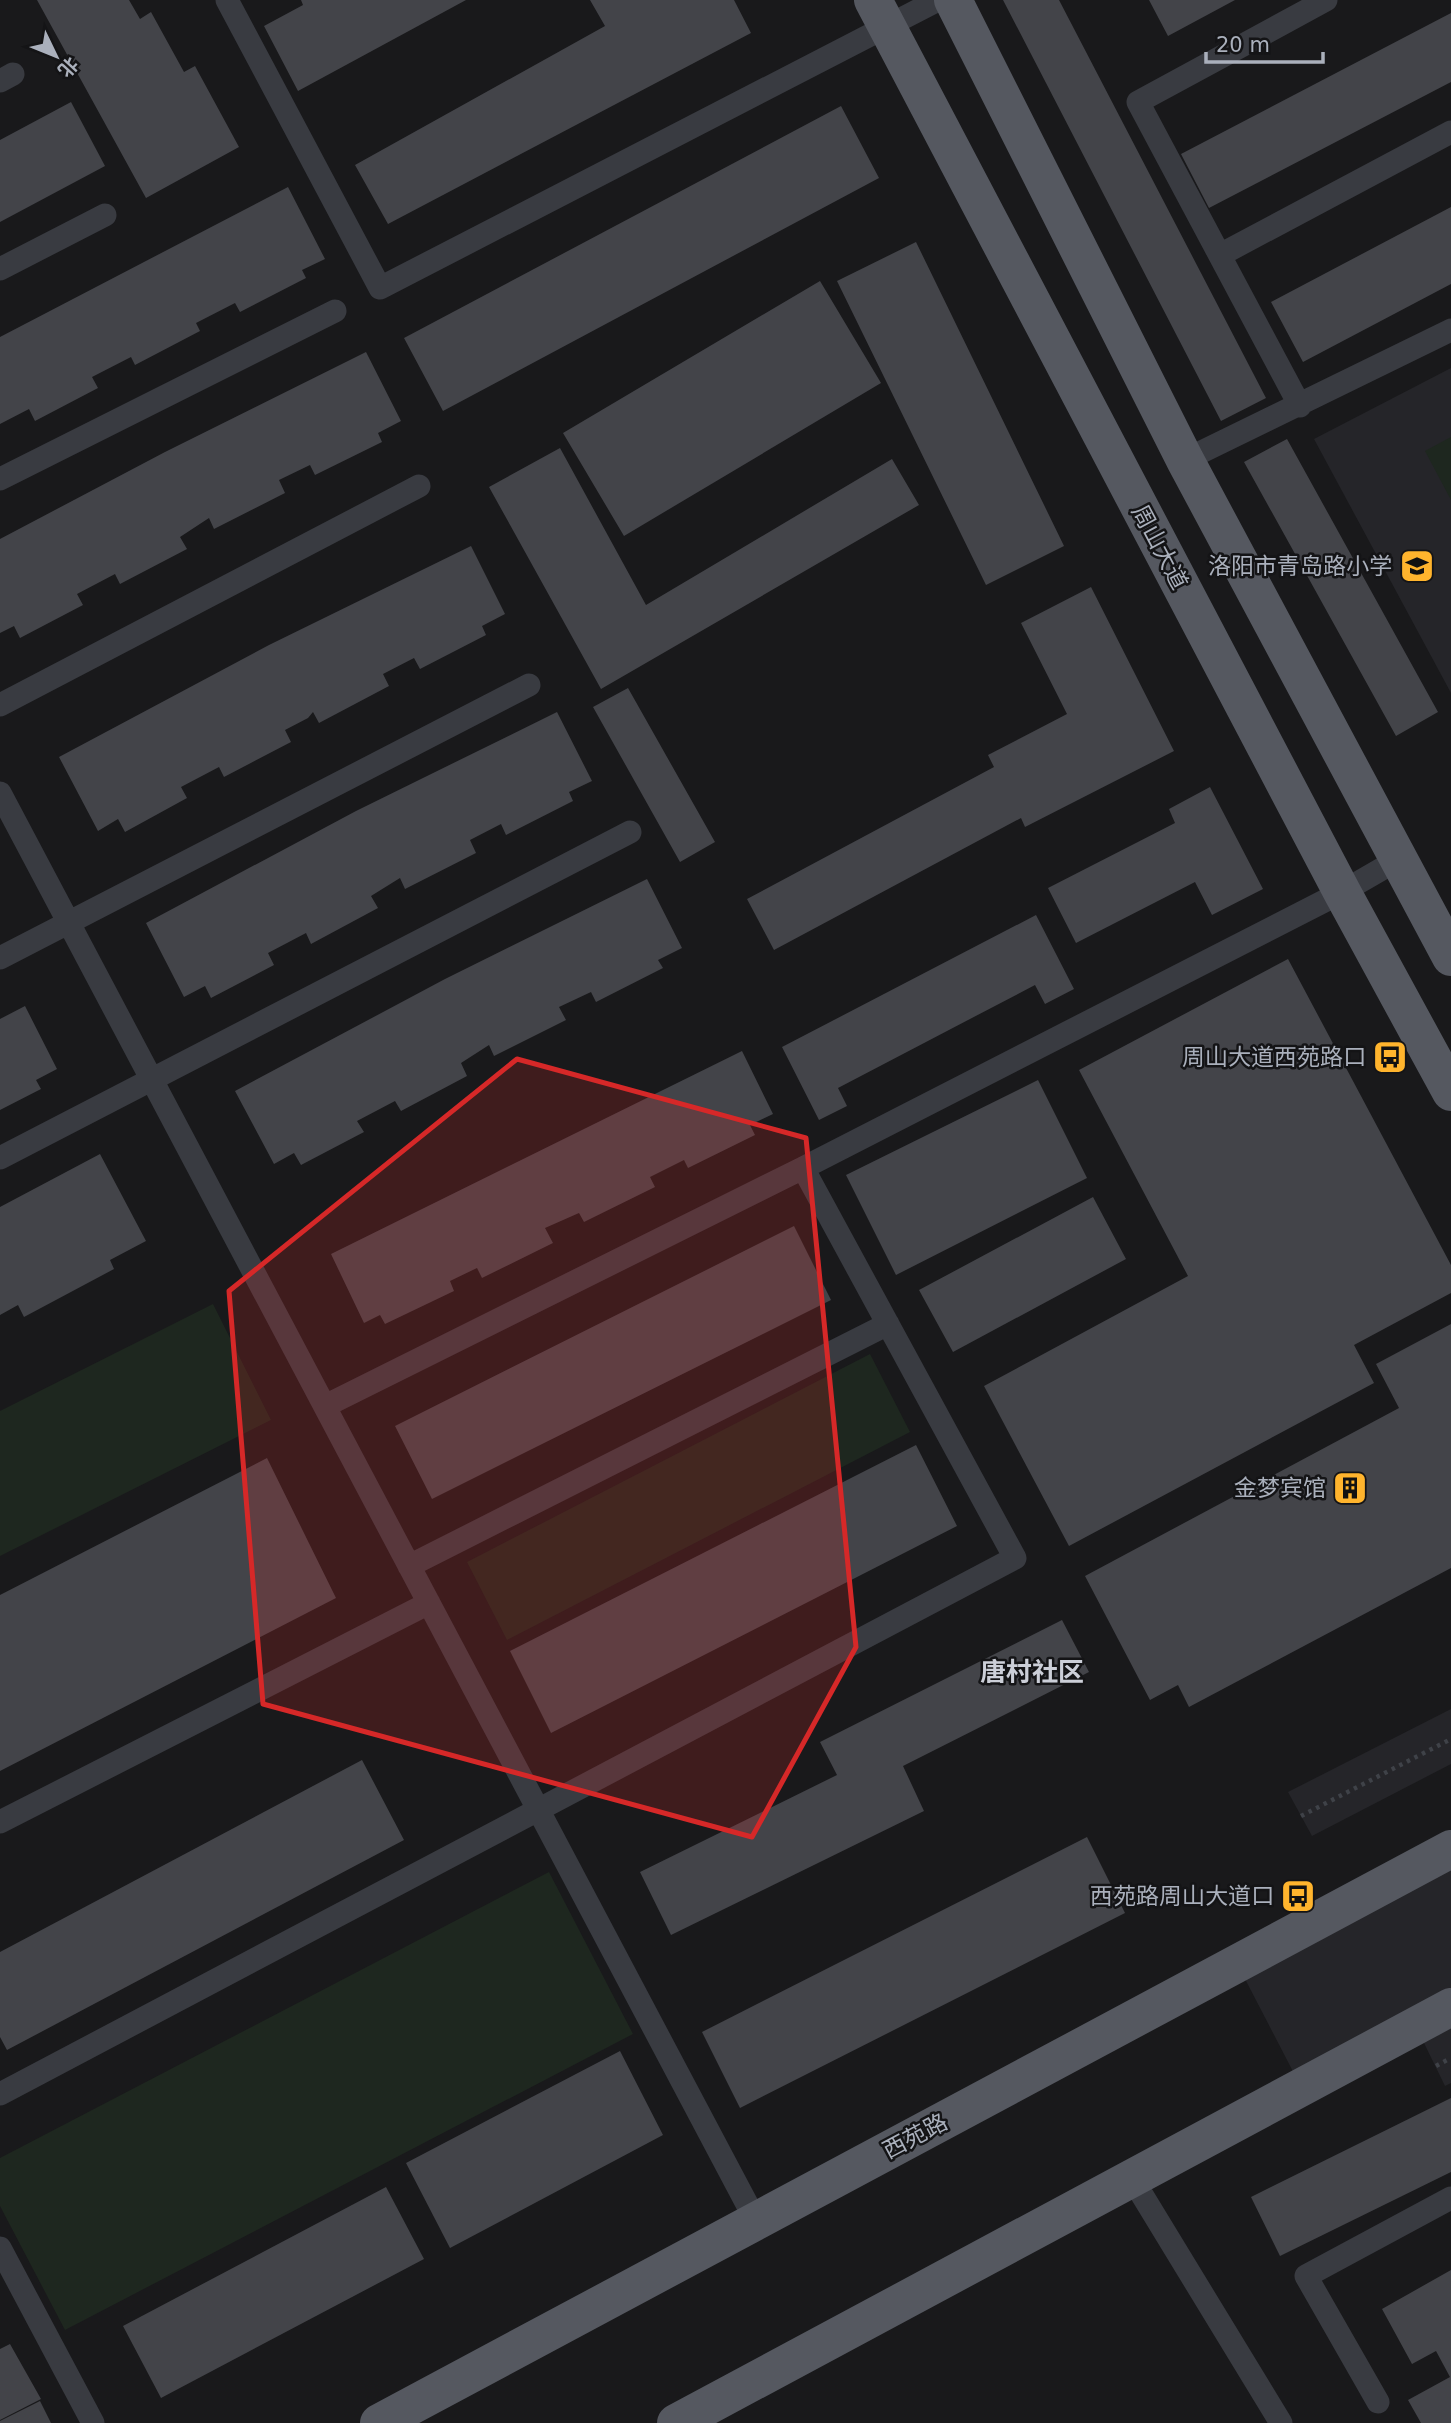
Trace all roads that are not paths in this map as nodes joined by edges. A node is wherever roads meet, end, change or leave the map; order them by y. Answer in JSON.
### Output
{"nodes":[{"id":1,"x":227,"y":0,"type":"edge"},
{"id":2,"x":938,"y":0,"type":"edge"},
{"id":3,"x":953,"y":0,"type":"edge"},
{"id":4,"x":1326,"y":0,"type":"edge"},
{"id":5,"x":880,"y":12,"type":"edge"},
{"id":6,"x":1451,"y":132,"type":"edge"},
{"id":7,"x":106,"y":215,"type":"dead end"},
{"id":8,"x":1220,"y":255,"type":"junction"},
{"id":9,"x":0,"y":269,"type":"edge"},
{"id":10,"x":335,"y":312,"type":"dead end"},
{"id":11,"x":1451,"y":330,"type":"edge"},
{"id":12,"x":1300,"y":406,"type":"junction"},
{"id":13,"x":1185,"y":460,"type":"junction"},
{"id":14,"x":0,"y":479,"type":"edge"},
{"id":15,"x":419,"y":486,"type":"dead end"},
{"id":16,"x":528,"y":685,"type":"dead end"},
{"id":17,"x":0,"y":705,"type":"edge"},
{"id":18,"x":0,"y":793,"type":"edge"},
{"id":19,"x":630,"y":832,"type":"dead end"},
{"id":20,"x":1399,"y":859,"type":"junction"},
{"id":21,"x":1342,"y":892,"type":"junction"},
{"id":22,"x":69,"y":924,"type":"junction"},
{"id":23,"x":1451,"y":957,"type":"edge"},
{"id":24,"x":0,"y":958,"type":"edge"},
{"id":25,"x":152,"y":1080,"type":"junction"},
{"id":26,"x":1451,"y":1092,"type":"edge"},
{"id":27,"x":0,"y":1158,"type":"edge"},
{"id":28,"x":803,"y":1168,"type":"junction"},
{"id":29,"x":888,"y":1324,"type":"junction"},
{"id":30,"x":325,"y":1406,"type":"junction"},
{"id":31,"x":410,"y":1566,"type":"junction"},
{"id":32,"x":429,"y":1603,"type":"junction"},
{"id":33,"x":538,"y":1810,"type":"junction"},
{"id":34,"x":0,"y":1822,"type":"edge"},
{"id":35,"x":1451,"y":1849,"type":"edge"},
{"id":36,"x":1451,"y":2007,"type":"edge"},
{"id":37,"x":0,"y":2094,"type":"edge"},
{"id":38,"x":1133,"y":2180,"type":"junction"},
{"id":39,"x":1451,"y":2198,"type":"edge"},
{"id":40,"x":756,"y":2221,"type":"junction"},
{"id":41,"x":0,"y":2248,"type":"edge"},
{"id":42,"x":1378,"y":2402,"type":"dead end"},
{"id":43,"x":93,"y":2423,"type":"edge"},
{"id":44,"x":379,"y":2423,"type":"edge"},
{"id":45,"x":676,"y":2423,"type":"edge"},
{"id":46,"x":1281,"y":2423,"type":"edge"}],
"edges":[{"from":1,"to":5,"type":"lane"},
{"from":2,"to":5,"type":"lane"},
{"from":3,"to":13,"type":"main road"},
{"from":4,"to":8,"type":"lane"},
{"from":5,"to":21,"type":"main road","name":"周山大道"},
{"from":6,"to":8,"type":"lane"},
{"from":7,"to":9,"type":"lane"},
{"from":8,"to":12,"type":"lane"},
{"from":10,"to":14,"type":"lane"},
{"from":11,"to":12,"type":"lane"},
{"from":12,"to":13,"type":"lane"},
{"from":13,"to":20,"type":"main road"},
{"from":15,"to":17,"type":"lane"},
{"from":16,"to":22,"type":"lane"},
{"from":18,"to":22,"type":"lane"},
{"from":19,"to":25,"type":"lane"},
{"from":20,"to":21,"type":"lane"},
{"from":20,"to":23,"type":"main road"},
{"from":21,"to":26,"type":"main road","name":"周山大道"},
{"from":21,"to":28,"type":"lane"},
{"from":22,"to":24,"type":"lane"},
{"from":22,"to":25,"type":"lane"},
{"from":25,"to":27,"type":"lane"},
{"from":25,"to":30,"type":"lane"},
{"from":28,"to":29,"type":"lane"},
{"from":28,"to":30,"type":"lane"},
{"from":29,"to":31,"type":"lane"},
{"from":29,"to":33,"type":"lane"},
{"from":30,"to":31,"type":"lane"},
{"from":31,"to":32,"type":"lane"},
{"from":32,"to":33,"type":"lane"},
{"from":32,"to":34,"type":"lane"},
{"from":33,"to":37,"type":"lane"},
{"from":33,"to":40,"type":"lane"},
{"from":35,"to":40,"type":"main road","name":"西苑路"},
{"from":36,"to":38,"type":"main road"},
{"from":38,"to":45,"type":"main road"},
{"from":38,"to":46,"type":"lane"},
{"from":39,"to":42,"type":"lane"},
{"from":40,"to":44,"type":"main road","name":"西苑路"},
{"from":41,"to":43,"type":"lane"}]}
